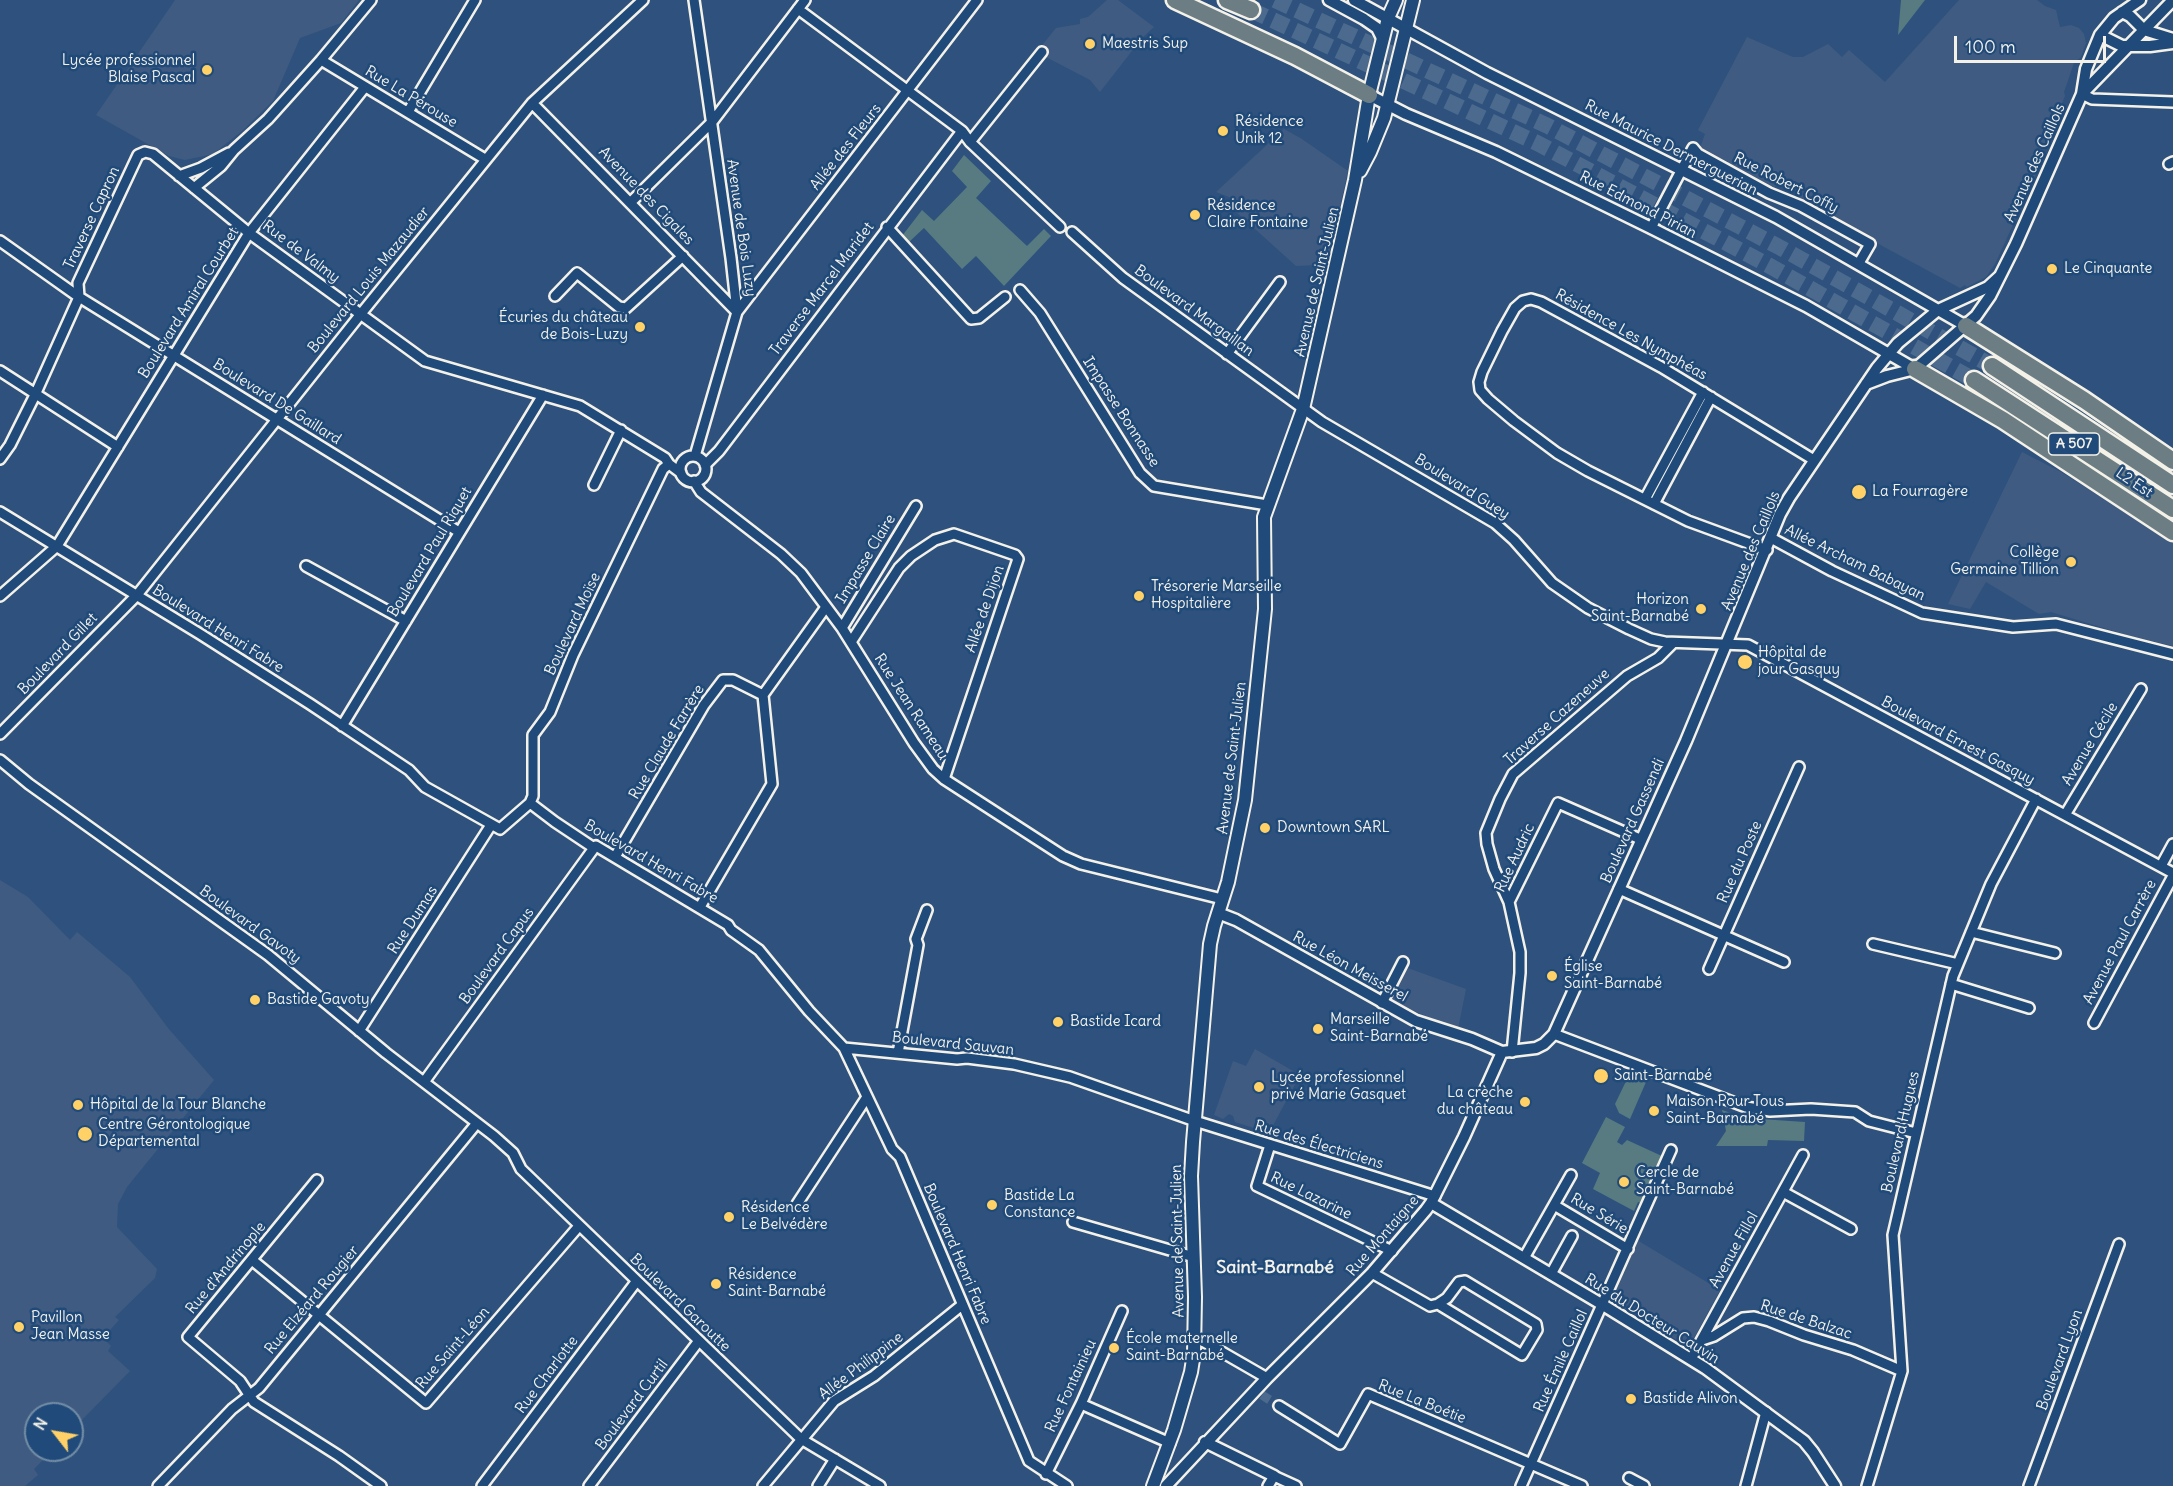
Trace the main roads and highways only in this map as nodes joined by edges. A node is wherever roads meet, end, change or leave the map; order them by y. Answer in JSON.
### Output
{"nodes":[{"id":1,"x":1175,"y":0,"type":"edge"},
{"id":2,"x":1227,"y":0,"type":"edge"},
{"id":3,"x":1396,"y":0,"type":"edge"},
{"id":4,"x":1413,"y":0,"type":"edge"},
{"id":5,"x":1251,"y":10,"type":"tunnel mouth"},
{"id":6,"x":1369,"y":95,"type":"junction"},
{"id":7,"x":1355,"y":180,"type":"junction"},
{"id":8,"x":1966,"y":326,"type":"road end"},
{"id":9,"x":1992,"y":366,"type":"tunnel mouth"},
{"id":10,"x":1915,"y":369,"type":"road end"},
{"id":11,"x":1974,"y":380,"type":"tunnel mouth"},
{"id":12,"x":2173,"y":461,"type":"edge"},
{"id":13,"x":2173,"y":485,"type":"edge"},
{"id":14,"x":2173,"y":509,"type":"edge"},
{"id":15,"x":2173,"y":532,"type":"edge"},
{"id":16,"x":1154,"y":1486,"type":"edge"}],
"edges":[{"from":1,"to":6,"type":"highway"},
{"from":2,"to":5,"type":"highway"},
{"from":3,"to":6,"type":"main road","name":"Avenue de Saint-Julien"},
{"from":4,"to":7,"type":"main road","name":"Avenue de Saint-Julien"},
{"from":6,"to":7,"type":"main road","name":"Avenue de Saint-Julien"},
{"from":7,"to":16,"type":"main road","name":"Avenue de Saint-Julien"},
{"from":8,"to":12,"type":"highway"},
{"from":9,"to":13,"type":"highway","name":"L2 Est","number":"A 507"},
{"from":10,"to":15,"type":"highway"},
{"from":11,"to":14,"type":"highway","name":"L2 Est","number":"A 507"}]}
